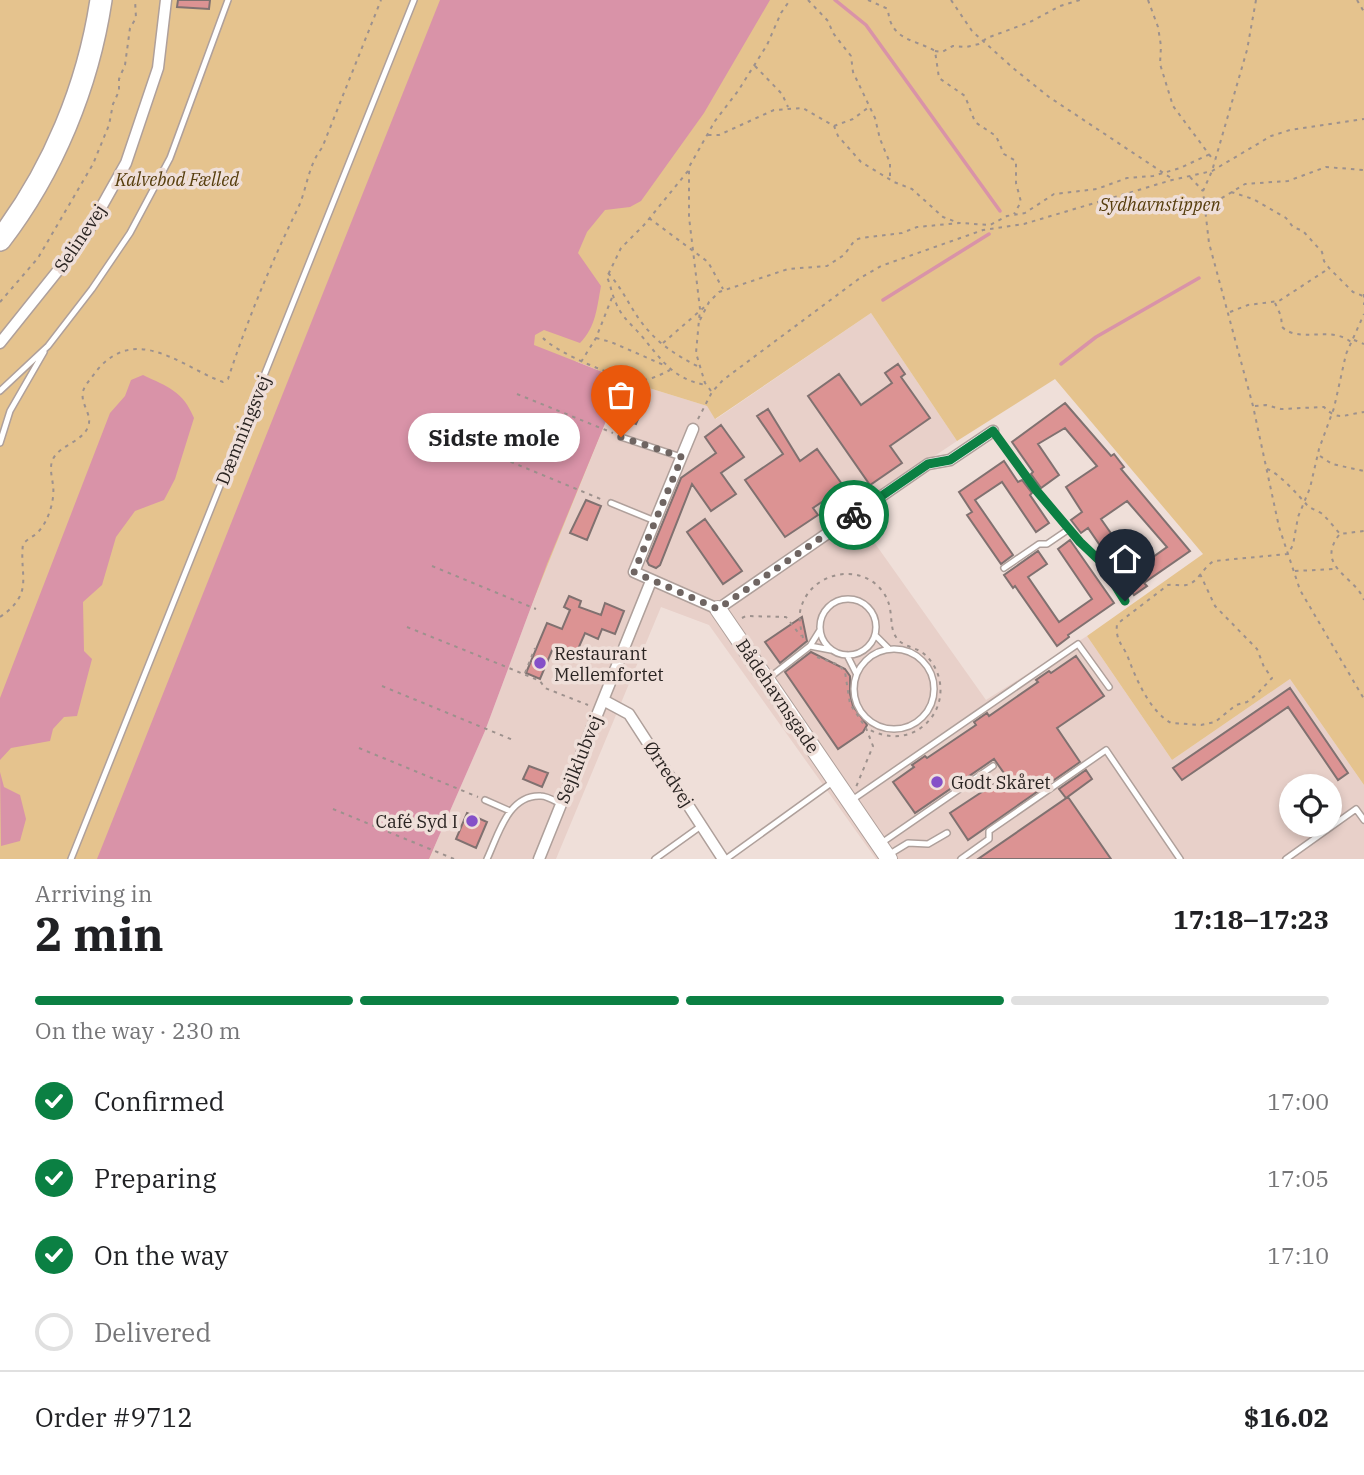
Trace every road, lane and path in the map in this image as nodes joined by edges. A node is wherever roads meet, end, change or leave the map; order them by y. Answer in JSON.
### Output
{"nodes":[{"id":1,"x":101,"y":0,"type":"edge"},
{"id":2,"x":135,"y":0,"type":"edge"},
{"id":3,"x":166,"y":0,"type":"edge"},
{"id":4,"x":228,"y":0,"type":"edge"},
{"id":5,"x":381,"y":0,"type":"edge"},
{"id":6,"x":414,"y":0,"type":"edge"},
{"id":7,"x":790,"y":0,"type":"edge"},
{"id":8,"x":808,"y":0,"type":"edge"},
{"id":9,"x":868,"y":0,"type":"edge"},
{"id":10,"x":951,"y":0,"type":"edge"},
{"id":11,"x":1080,"y":0,"type":"edge"},
{"id":12,"x":1148,"y":0,"type":"edge"},
{"id":13,"x":1256,"y":0,"type":"edge"},
{"id":14,"x":1357,"y":0,"type":"edge"},
{"id":15,"x":1364,"y":12,"type":"edge"},
{"id":16,"x":984,"y":41,"type":"junction"},
{"id":17,"x":935,"y":51,"type":"junction"},
{"id":18,"x":754,"y":65,"type":"junction"},
{"id":19,"x":870,"y":107,"type":"junction"},
{"id":20,"x":788,"y":108,"type":"junction"},
{"id":21,"x":1364,"y":119,"type":"edge"},
{"id":22,"x":834,"y":126,"type":"junction"},
{"id":23,"x":707,"y":135,"type":"junction"},
{"id":24,"x":1210,"y":154,"type":"junction"},
{"id":25,"x":1215,"y":162,"type":"junction"},
{"id":26,"x":689,"y":170,"type":"junction"},
{"id":27,"x":1364,"y":170,"type":"edge"},
{"id":28,"x":1212,"y":171,"type":"junction"},
{"id":29,"x":1165,"y":172,"type":"junction"},
{"id":30,"x":1189,"y":176,"type":"junction"},
{"id":31,"x":890,"y":178,"type":"junction"},
{"id":32,"x":1172,"y":180,"type":"junction"},
{"id":33,"x":1203,"y":191,"type":"junction"},
{"id":34,"x":1231,"y":192,"type":"junction"},
{"id":35,"x":1206,"y":208,"type":"junction"},
{"id":36,"x":1013,"y":215,"type":"junction"},
{"id":37,"x":649,"y":218,"type":"junction"},
{"id":38,"x":960,"y":223,"type":"junction"},
{"id":39,"x":0,"y":240,"type":"edge"},
{"id":40,"x":693,"y":253,"type":"junction"},
{"id":41,"x":1329,"y":268,"type":"junction"},
{"id":42,"x":608,"y":273,"type":"junction"},
{"id":43,"x":724,"y":290,"type":"junction"},
{"id":44,"x":613,"y":294,"type":"junction"},
{"id":45,"x":1364,"y":295,"type":"edge"},
{"id":46,"x":0,"y":302,"type":"edge"},
{"id":47,"x":709,"y":302,"type":"junction"},
{"id":48,"x":1274,"y":302,"type":"junction"},
{"id":49,"x":1364,"y":305,"type":"edge"},
{"id":50,"x":699,"y":309,"type":"junction"},
{"id":51,"x":1229,"y":312,"type":"junction"},
{"id":52,"x":1364,"y":314,"type":"edge"},
{"id":53,"x":699,"y":320,"type":"junction"},
{"id":54,"x":543,"y":338,"type":"dead end"},
{"id":55,"x":596,"y":338,"type":"junction"},
{"id":56,"x":1352,"y":341,"type":"junction"},
{"id":57,"x":0,"y":343,"type":"edge"},
{"id":58,"x":661,"y":344,"type":"junction"},
{"id":59,"x":1364,"y":344,"type":"edge"},
{"id":60,"x":48,"y":346,"type":"junction"},
{"id":61,"x":581,"y":362,"type":"junction"},
{"id":62,"x":666,"y":366,"type":"junction"},
{"id":63,"x":700,"y":368,"type":"junction"},
{"id":64,"x":671,"y":370,"type":"junction"},
{"id":65,"x":706,"y":386,"type":"junction"},
{"id":66,"x":0,"y":391,"type":"edge"},
{"id":67,"x":712,"y":392,"type":"junction"},
{"id":68,"x":517,"y":394,"type":"dead end"},
{"id":69,"x":1253,"y":406,"type":"junction"},
{"id":70,"x":1364,"y":412,"type":"edge"},
{"id":71,"x":1331,"y":415,"type":"junction"},
{"id":72,"x":693,"y":429,"type":"joint"},
{"id":73,"x":993,"y":431,"type":"joint"},
{"id":74,"x":621,"y":437,"type":"joint"},
{"id":75,"x":0,"y":442,"type":"edge"},
{"id":76,"x":487,"y":452,"type":"dead end"},
{"id":77,"x":1318,"y":455,"type":"junction"},
{"id":78,"x":682,"y":457,"type":"junction"},
{"id":79,"x":1266,"y":468,"type":"junction"},
{"id":80,"x":1364,"y":471,"type":"edge"},
{"id":81,"x":611,"y":503,"type":"joint"},
{"id":82,"x":1305,"y":503,"type":"junction"},
{"id":83,"x":655,"y":522,"type":"junction"},
{"id":84,"x":1069,"y":529,"type":"junction"},
{"id":85,"x":1364,"y":531,"type":"edge"},
{"id":86,"x":1340,"y":534,"type":"junction"},
{"id":87,"x":1288,"y":554,"type":"junction"},
{"id":88,"x":432,"y":566,"type":"dead end"},
{"id":89,"x":1004,"y":568,"type":"dead end"},
{"id":90,"x":1335,"y":569,"type":"junction"},
{"id":91,"x":1294,"y":571,"type":"junction"},
{"id":92,"x":1200,"y":574,"type":"junction"},
{"id":93,"x":651,"y":581,"type":"junction"},
{"id":94,"x":1364,"y":600,"type":"edge"},
{"id":95,"x":1125,"y":601,"type":"dead end"},
{"id":96,"x":536,"y":609,"type":"dead end"},
{"id":97,"x":718,"y":609,"type":"junction"},
{"id":98,"x":0,"y":617,"type":"edge"},
{"id":99,"x":790,"y":622,"type":"junction"},
{"id":100,"x":730,"y":626,"type":"junction"},
{"id":101,"x":407,"y":627,"type":"dead end"},
{"id":102,"x":820,"y":629,"type":"junction"},
{"id":103,"x":875,"y":635,"type":"junction"},
{"id":104,"x":810,"y":646,"type":"junction"},
{"id":105,"x":535,"y":648,"type":"dead end"},
{"id":106,"x":888,"y":649,"type":"junction"},
{"id":107,"x":832,"y":650,"type":"junction"},
{"id":108,"x":847,"y":655,"type":"junction"},
{"id":109,"x":817,"y":657,"type":"dead end"},
{"id":110,"x":856,"y":673,"type":"junction"},
{"id":111,"x":524,"y":674,"type":"junction"},
{"id":112,"x":766,"y":680,"type":"junction"},
{"id":113,"x":382,"y":686,"type":"dead end"},
{"id":114,"x":1109,"y":687,"type":"dead end"},
{"id":115,"x":1364,"y":699,"type":"edge"},
{"id":116,"x":601,"y":705,"type":"junction"},
{"id":117,"x":513,"y":740,"type":"dead end"},
{"id":118,"x":359,"y":748,"type":"dead end"},
{"id":119,"x":993,"y":766,"type":"dead end"},
{"id":120,"x":835,"y":780,"type":"junction"},
{"id":121,"x":485,"y":800,"type":"joint"},
{"id":122,"x":850,"y":802,"type":"junction"},
{"id":123,"x":561,"y":804,"type":"junction"},
{"id":124,"x":333,"y":809,"type":"dead end"},
{"id":125,"x":510,"y":811,"type":"junction"},
{"id":126,"x":1364,"y":820,"type":"edge"},
{"id":127,"x":702,"y":825,"type":"junction"},
{"id":128,"x":947,"y":833,"type":"dead end"},
{"id":129,"x":885,"y":853,"type":"edge"},
{"id":130,"x":71,"y":859,"type":"edge"},
{"id":131,"x":454,"y":859,"type":"edge"},
{"id":132,"x":487,"y":859,"type":"edge"},
{"id":133,"x":539,"y":859,"type":"edge"},
{"id":134,"x":655,"y":859,"type":"edge"},
{"id":135,"x":725,"y":859,"type":"edge"},
{"id":136,"x":961,"y":859,"type":"edge"},
{"id":137,"x":1180,"y":859,"type":"edge"},
{"id":138,"x":1286,"y":859,"type":"edge"}],
"edges":[{"from":1,"to":39,"type":"highway"},
{"from":2,"to":46,"type":"path"},
{"from":3,"to":57,"type":"street","name":"Selinevej"},
{"from":4,"to":60,"type":"lane"},
{"from":5,"to":98,"type":"path"},
{"from":6,"to":130,"type":"lane","name":"Dæmningsvej"},
{"from":7,"to":18,"type":"path"},
{"from":8,"to":19,"type":"path"},
{"from":9,"to":17,"type":"path"},
{"from":10,"to":16,"type":"path"},
{"from":11,"to":16,"type":"path"},
{"from":12,"to":24,"type":"path"},
{"from":13,"to":25,"type":"path"},
{"from":14,"to":15,"type":"path"},
{"from":16,"to":17,"type":"path"},
{"from":16,"to":29,"type":"path"},
{"from":17,"to":36,"type":"path"},
{"from":18,"to":20,"type":"path"},
{"from":18,"to":23,"type":"path"},
{"from":19,"to":22,"type":"path"},
{"from":19,"to":31,"type":"path"},
{"from":20,"to":22,"type":"path"},
{"from":20,"to":23,"type":"path"},
{"from":21,"to":28,"type":"path"},
{"from":22,"to":31,"type":"path"},
{"from":23,"to":26,"type":"path"},
{"from":24,"to":25,"type":"path"},
{"from":24,"to":29,"type":"path"},
{"from":25,"to":28,"type":"path"},
{"from":26,"to":37,"type":"path"},
{"from":26,"to":40,"type":"path"},
{"from":27,"to":34,"type":"path"},
{"from":28,"to":30,"type":"path"},
{"from":28,"to":33,"type":"path"},
{"from":29,"to":32,"type":"path"},
{"from":29,"to":36,"type":"path"},
{"from":30,"to":32,"type":"path"},
{"from":30,"to":33,"type":"path"},
{"from":31,"to":38,"type":"path"},
{"from":32,"to":67,"type":"path"},
{"from":33,"to":35,"type":"path"},
{"from":34,"to":35,"type":"path"},
{"from":34,"to":41,"type":"path"},
{"from":35,"to":51,"type":"path"},
{"from":36,"to":38,"type":"path"},
{"from":37,"to":40,"type":"path"},
{"from":37,"to":42,"type":"path"},
{"from":38,"to":43,"type":"path"},
{"from":40,"to":43,"type":"path"},
{"from":40,"to":50,"type":"path"},
{"from":41,"to":45,"type":"path"},
{"from":41,"to":48,"type":"path"},
{"from":42,"to":44,"type":"path"},
{"from":42,"to":58,"type":"path"},
{"from":43,"to":47,"type":"path"},
{"from":44,"to":55,"type":"path"},
{"from":44,"to":62,"type":"path"},
{"from":45,"to":49,"type":"path"},
{"from":47,"to":50,"type":"path"},
{"from":47,"to":53,"type":"path"},
{"from":48,"to":51,"type":"path"},
{"from":48,"to":56,"type":"path"},
{"from":50,"to":53,"type":"path"},
{"from":50,"to":58,"type":"path"},
{"from":51,"to":69,"type":"path"},
{"from":52,"to":56,"type":"path"},
{"from":53,"to":63,"type":"path"},
{"from":54,"to":61,"type":"path"},
{"from":55,"to":61,"type":"path"},
{"from":55,"to":62,"type":"path"},
{"from":56,"to":59,"type":"path"},
{"from":56,"to":71,"type":"path"},
{"from":58,"to":63,"type":"path"},
{"from":60,"to":66,"type":"lane"},
{"from":60,"to":75,"type":"lane"},
{"from":61,"to":64,"type":"path"},
{"from":62,"to":64,"type":"path"},
{"from":63,"to":65,"type":"path"},
{"from":64,"to":65,"type":"path"},
{"from":65,"to":67,"type":"path"},
{"from":67,"to":72,"type":"path"},
{"from":68,"to":74,"type":"path"},
{"from":69,"to":71,"type":"path"},
{"from":69,"to":79,"type":"path"},
{"from":70,"to":71,"type":"path"},
{"from":71,"to":77,"type":"path"},
{"from":72,"to":78,"type":"street"},
{"from":73,"to":84,"type":"lane"},
{"from":73,"to":97,"type":"street"},
{"from":74,"to":78,"type":"lane"},
{"from":76,"to":81,"type":"path"},
{"from":77,"to":80,"type":"path"},
{"from":77,"to":82,"type":"path"},
{"from":78,"to":83,"type":"street"},
{"from":79,"to":82,"type":"path"},
{"from":79,"to":87,"type":"path"},
{"from":81,"to":83,"type":"lane"},
{"from":82,"to":86,"type":"path"},
{"from":82,"to":87,"type":"path"},
{"from":83,"to":93,"type":"street"},
{"from":84,"to":89,"type":"lane"},
{"from":84,"to":95,"type":"lane"},
{"from":85,"to":86,"type":"path"},
{"from":86,"to":90,"type":"path"},
{"from":87,"to":91,"type":"path"},
{"from":87,"to":92,"type":"path"},
{"from":88,"to":96,"type":"path"},
{"from":90,"to":91,"type":"path"},
{"from":90,"to":94,"type":"path"},
{"from":91,"to":115,"type":"path"},
{"from":92,"to":92,"type":"path"},
{"from":93,"to":97,"type":"street"},
{"from":93,"to":116,"type":"street","name":"Sejlklubvej"},
{"from":97,"to":100,"type":"street","name":"Bådehavnsgade"},
{"from":99,"to":99,"type":"path"},
{"from":99,"to":100,"type":"path"},
{"from":100,"to":112,"type":"street","name":"Bådehavnsgade"},
{"from":101,"to":111,"type":"path"},
{"from":102,"to":103,"type":"lane"},
{"from":102,"to":104,"type":"lane"},
{"from":102,"to":107,"type":"lane"},
{"from":103,"to":106,"type":"lane"},
{"from":103,"to":108,"type":"lane"},
{"from":104,"to":107,"type":"lane"},
{"from":104,"to":112,"type":"lane"},
{"from":105,"to":111,"type":"path"},
{"from":106,"to":110,"type":"lane"},
{"from":106,"to":110,"type":"lane"},
{"from":107,"to":108,"type":"lane"},
{"from":108,"to":110,"type":"lane"},
{"from":109,"to":122,"type":"path"},
{"from":111,"to":116,"type":"path"},
{"from":112,"to":120,"type":"street","name":"Bådehavnsgade"},
{"from":113,"to":117,"type":"path"},
{"from":114,"to":122,"type":"lane"},
{"from":116,"to":123,"type":"street","name":"Sejlklubvej"},
{"from":116,"to":127,"type":"street","name":"Ørredvej"},
{"from":118,"to":121,"type":"path"},
{"from":119,"to":129,"type":"lane"},
{"from":120,"to":122,"type":"street","name":"Bådehavnsgade"},
{"from":120,"to":135,"type":"lane"},
{"from":121,"to":125,"type":"lane"},
{"from":122,"to":129,"type":"street","name":"Bådehavnsgade"},
{"from":123,"to":125,"type":"lane"},
{"from":123,"to":133,"type":"street","name":"Sejlklubvej"},
{"from":124,"to":131,"type":"path"},
{"from":125,"to":132,"type":"lane"},
{"from":126,"to":138,"type":"lane"},
{"from":127,"to":134,"type":"lane"},
{"from":127,"to":135,"type":"street","name":"Ørredvej"},
{"from":128,"to":129,"type":"lane"},
{"from":136,"to":137,"type":"lane"}]}
